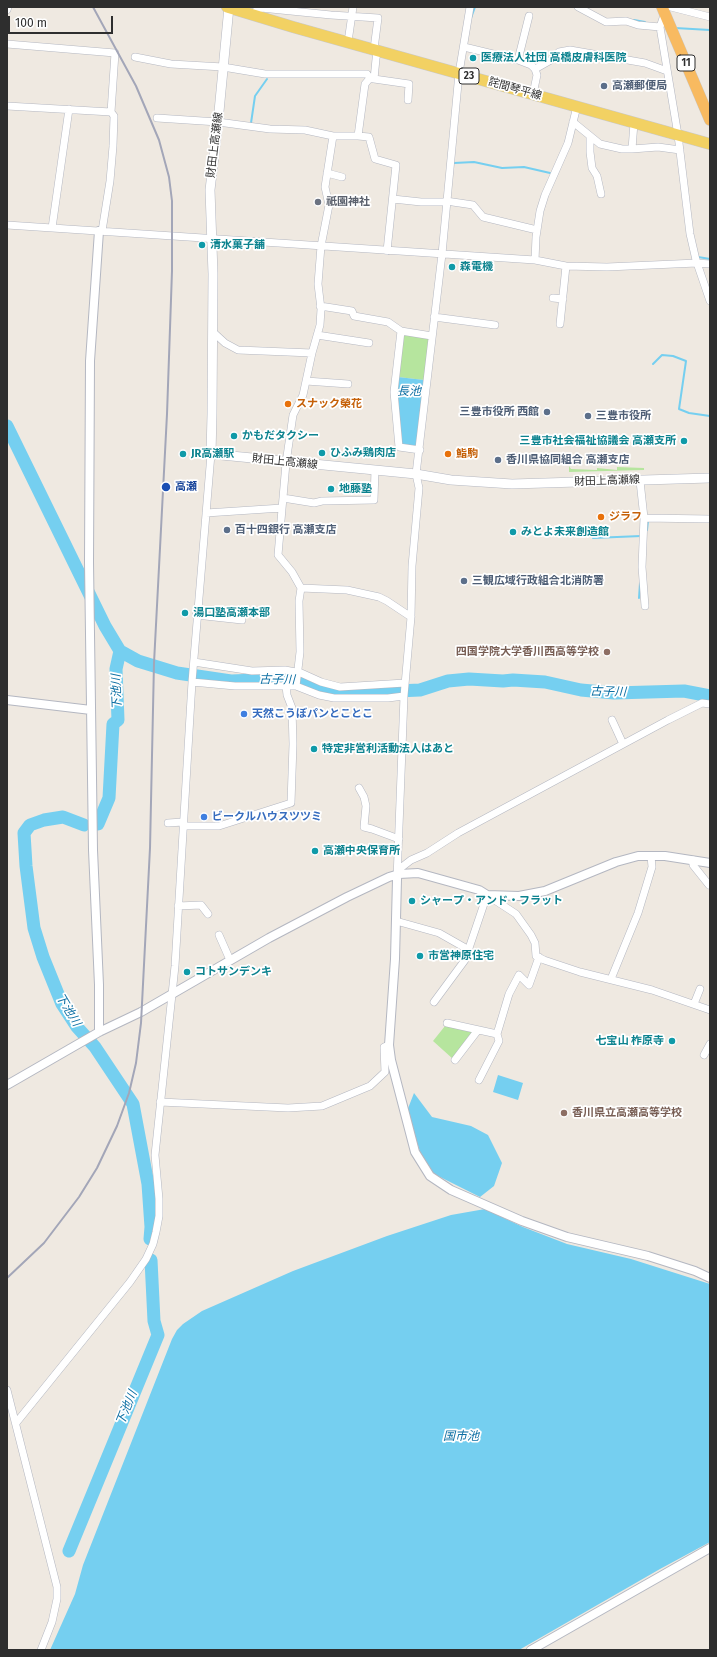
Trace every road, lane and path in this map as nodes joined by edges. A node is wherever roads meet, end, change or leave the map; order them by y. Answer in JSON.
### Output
{"nodes":[{"id":1,"x":8,"y":7,"type":"edge"},
{"id":2,"x":228,"y":7,"type":"edge"},
{"id":3,"x":352,"y":7,"type":"edge"},
{"id":4,"x":470,"y":7,"type":"edge"},
{"id":5,"x":578,"y":7,"type":"edge"},
{"id":6,"x":666,"y":9,"type":"edge"},
{"id":7,"x":7,"y":10,"type":"edge"},
{"id":8,"x":251,"y":14,"type":"junction"},
{"id":9,"x":351,"y":16,"type":"junction"},
{"id":10,"x":529,"y":16,"type":"dead end"},
{"id":11,"x":710,"y":17,"type":"edge"},
{"id":12,"x":660,"y":27,"type":"junction"},
{"id":13,"x":348,"y":42,"type":"junction"},
{"id":14,"x":7,"y":44,"type":"edge"},
{"id":15,"x":464,"y":46,"type":"junction"},
{"id":16,"x":375,"y":49,"type":"junction"},
{"id":17,"x":135,"y":57,"type":"dead end"},
{"id":18,"x":518,"y":60,"type":"junction"},
{"id":19,"x":171,"y":64,"type":"junction"},
{"id":20,"x":223,"y":67,"type":"junction"},
{"id":21,"x":535,"y":69,"type":"junction"},
{"id":22,"x":667,"y":71,"type":"junction"},
{"id":23,"x":170,"y":72,"type":"dead end"},
{"id":24,"x":459,"y":73,"type":"junction"},
{"id":25,"x":372,"y":78,"type":"junction"},
{"id":26,"x":532,"y":94,"type":"junction"},
{"id":27,"x":408,"y":100,"type":"dead end"},
{"id":28,"x":7,"y":106,"type":"edge"},
{"id":29,"x":577,"y":106,"type":"junction"},
{"id":30,"x":69,"y":109,"type":"junction"},
{"id":31,"x":111,"y":112,"type":"junction"},
{"id":32,"x":157,"y":118,"type":"dead end"},
{"id":33,"x":710,"y":120,"type":"edge"},
{"id":34,"x":218,"y":122,"type":"junction"},
{"id":35,"x":573,"y":122,"type":"junction"},
{"id":36,"x":634,"y":123,"type":"junction"},
{"id":37,"x":678,"y":135,"type":"junction"},
{"id":38,"x":333,"y":136,"type":"junction"},
{"id":39,"x":358,"y":136,"type":"junction"},
{"id":40,"x":590,"y":137,"type":"junction"},
{"id":41,"x":710,"y":144,"type":"edge"},
{"id":42,"x":632,"y":149,"type":"junction"},
{"id":43,"x":680,"y":150,"type":"junction"},
{"id":44,"x":327,"y":173,"type":"junction"},
{"id":45,"x":342,"y":177,"type":"dead end"},
{"id":46,"x":601,"y":194,"type":"dead end"},
{"id":47,"x":394,"y":199,"type":"junction"},
{"id":48,"x":446,"y":201,"type":"junction"},
{"id":49,"x":7,"y":224,"type":"edge"},
{"id":50,"x":52,"y":228,"type":"junction"},
{"id":51,"x":537,"y":230,"type":"junction"},
{"id":52,"x":100,"y":231,"type":"junction"},
{"id":53,"x":212,"y":238,"type":"junction"},
{"id":54,"x":321,"y":246,"type":"junction"},
{"id":55,"x":387,"y":251,"type":"junction"},
{"id":56,"x":442,"y":254,"type":"junction"},
{"id":57,"x":535,"y":260,"type":"junction"},
{"id":58,"x":697,"y":263,"type":"junction"},
{"id":59,"x":710,"y":264,"type":"edge"},
{"id":60,"x":566,"y":266,"type":"junction"},
{"id":61,"x":553,"y":298,"type":"dead end"},
{"id":62,"x":563,"y":299,"type":"junction"},
{"id":63,"x":710,"y":301,"type":"edge"},
{"id":64,"x":320,"y":306,"type":"junction"},
{"id":65,"x":434,"y":317,"type":"junction"},
{"id":66,"x":560,"y":324,"type":"dead end"},
{"id":67,"x":495,"y":325,"type":"dead end"},
{"id":68,"x":401,"y":331,"type":"junction"},
{"id":69,"x":213,"y":332,"type":"junction"},
{"id":70,"x":317,"y":335,"type":"junction"},
{"id":71,"x":432,"y":336,"type":"junction"},
{"id":72,"x":369,"y":343,"type":"dead end"},
{"id":73,"x":312,"y":353,"type":"junction"},
{"id":74,"x":306,"y":381,"type":"junction"},
{"id":75,"x":348,"y":384,"type":"dead end"},
{"id":76,"x":420,"y":450,"type":"junction"},
{"id":77,"x":211,"y":454,"type":"junction"},
{"id":78,"x":287,"y":462,"type":"junction"},
{"id":79,"x":375,"y":470,"type":"junction"},
{"id":80,"x":416,"y":474,"type":"junction"},
{"id":81,"x":710,"y":478,"type":"edge"},
{"id":82,"x":640,"y":481,"type":"junction"},
{"id":83,"x":283,"y":498,"type":"junction"},
{"id":84,"x":282,"y":508,"type":"junction"},
{"id":85,"x":206,"y":513,"type":"junction"},
{"id":86,"x":644,"y":518,"type":"junction"},
{"id":87,"x":710,"y":519,"type":"edge"},
{"id":88,"x":302,"y":588,"type":"junction"},
{"id":89,"x":645,"y":606,"type":"dead end"},
{"id":90,"x":196,"y":616,"type":"junction"},
{"id":91,"x":410,"y":617,"type":"junction"},
{"id":92,"x":242,"y":620,"type":"dead end"},
{"id":93,"x":194,"y":662,"type":"junction"},
{"id":94,"x":297,"y":672,"type":"junction"},
{"id":95,"x":192,"y":682,"type":"junction"},
{"id":96,"x":405,"y":682,"type":"junction"},
{"id":97,"x":296,"y":684,"type":"junction"},
{"id":98,"x":286,"y":686,"type":"junction"},
{"id":99,"x":404,"y":696,"type":"junction"},
{"id":100,"x":7,"y":700,"type":"edge"},
{"id":101,"x":710,"y":704,"type":"edge"},
{"id":102,"x":91,"y":710,"type":"junction"},
{"id":103,"x":612,"y":720,"type":"dead end"},
{"id":104,"x":623,"y":744,"type":"junction"},
{"id":105,"x":359,"y":788,"type":"dead end"},
{"id":106,"x":168,"y":823,"type":"dead end"},
{"id":107,"x":183,"y":824,"type":"junction"},
{"id":108,"x":399,"y":839,"type":"junction"},
{"id":109,"x":651,"y":856,"type":"junction"},
{"id":110,"x":693,"y":860,"type":"junction"},
{"id":111,"x":710,"y":863,"type":"edge"},
{"id":112,"x":397,"y":875,"type":"junction"},
{"id":113,"x":709,"y":885,"type":"dead end"},
{"id":114,"x":487,"y":895,"type":"junction"},
{"id":115,"x":178,"y":906,"type":"junction"},
{"id":116,"x":208,"y":914,"type":"dead end"},
{"id":117,"x":396,"y":921,"type":"junction"},
{"id":118,"x":218,"y":935,"type":"dead end"},
{"id":119,"x":469,"y":950,"type":"junction"},
{"id":120,"x":539,"y":957,"type":"junction"},
{"id":121,"x":230,"y":960,"type":"junction"},
{"id":122,"x":611,"y":979,"type":"junction"},
{"id":123,"x":700,"y":989,"type":"dead end"},
{"id":124,"x":172,"y":994,"type":"junction"},
{"id":125,"x":434,"y":1002,"type":"dead end"},
{"id":126,"x":694,"y":1004,"type":"junction"},
{"id":127,"x":710,"y":1010,"type":"edge"},
{"id":128,"x":447,"y":1023,"type":"dead end"},
{"id":129,"x":478,"y":1030,"type":"junction"},
{"id":130,"x":99,"y":1032,"type":"junction"},
{"id":131,"x":497,"y":1034,"type":"junction"},
{"id":132,"x":710,"y":1044,"type":"edge"},
{"id":133,"x":389,"y":1045,"type":"junction"},
{"id":134,"x":704,"y":1055,"type":"dead end"},
{"id":135,"x":455,"y":1060,"type":"dead end"},
{"id":136,"x":479,"y":1080,"type":"dead end"},
{"id":137,"x":7,"y":1085,"type":"edge"},
{"id":138,"x":160,"y":1102,"type":"junction"},
{"id":139,"x":710,"y":1278,"type":"edge"},
{"id":140,"x":7,"y":1390,"type":"edge"},
{"id":141,"x":16,"y":1423,"type":"junction"},
{"id":142,"x":710,"y":1548,"type":"edge"},
{"id":143,"x":42,"y":1650,"type":"edge"},
{"id":144,"x":531,"y":1650,"type":"edge"}],
"edges":[{"from":1,"to":7,"type":"street"},
{"from":2,"to":8,"type":"main road","name":"詫間琴平線","number":"23"},
{"from":2,"to":20,"type":"main road","name":"財田上高瀬線"},
{"from":3,"to":9,"type":"street"},
{"from":4,"to":15,"type":"street"},
{"from":5,"to":12,"type":"street"},
{"from":6,"to":11,"type":"street"},
{"from":6,"to":12,"type":"street"},
{"from":6,"to":33,"type":"highway","number":"11"},
{"from":8,"to":9,"type":"street"},
{"from":8,"to":13,"type":"main road","name":"詫間琴平線","number":"23"},
{"from":9,"to":13,"type":"street"},
{"from":9,"to":16,"type":"street"},
{"from":10,"to":18,"type":"street"},
{"from":12,"to":22,"type":"street"},
{"from":13,"to":16,"type":"main road","name":"詫間琴平線","number":"23"},
{"from":14,"to":31,"type":"street"},
{"from":15,"to":18,"type":"street"},
{"from":15,"to":24,"type":"street"},
{"from":16,"to":24,"type":"main road","name":"詫間琴平線","number":"23"},
{"from":16,"to":25,"type":"street"},
{"from":17,"to":19,"type":"street"},
{"from":18,"to":21,"type":"street"},
{"from":19,"to":20,"type":"street"},
{"from":19,"to":23,"type":"street"},
{"from":20,"to":25,"type":"street"},
{"from":20,"to":34,"type":"main road","name":"財田上高瀬線"},
{"from":21,"to":22,"type":"street"},
{"from":21,"to":26,"type":"street"},
{"from":22,"to":37,"type":"street"},
{"from":24,"to":26,"type":"main road","name":"詫間琴平線","number":"23"},
{"from":24,"to":48,"type":"street"},
{"from":25,"to":27,"type":"street"},
{"from":25,"to":39,"type":"street"},
{"from":26,"to":29,"type":"main road","name":"詫間琴平線","number":"23"},
{"from":28,"to":30,"type":"street"},
{"from":29,"to":35,"type":"street"},
{"from":29,"to":36,"type":"main road","name":"詫間琴平線","number":"23"},
{"from":30,"to":31,"type":"street"},
{"from":30,"to":50,"type":"street"},
{"from":31,"to":52,"type":"street"},
{"from":32,"to":34,"type":"street"},
{"from":34,"to":38,"type":"street"},
{"from":34,"to":53,"type":"main road","name":"財田上高瀬線"},
{"from":35,"to":40,"type":"street"},
{"from":35,"to":51,"type":"street"},
{"from":36,"to":37,"type":"main road","name":"詫間琴平線","number":"23"},
{"from":36,"to":42,"type":"street"},
{"from":37,"to":41,"type":"main road","name":"詫間琴平線","number":"23"},
{"from":37,"to":43,"type":"street"},
{"from":38,"to":39,"type":"street"},
{"from":38,"to":44,"type":"street"},
{"from":39,"to":47,"type":"street"},
{"from":40,"to":42,"type":"street"},
{"from":40,"to":46,"type":"street"},
{"from":42,"to":43,"type":"street"},
{"from":43,"to":58,"type":"street"},
{"from":44,"to":45,"type":"street"},
{"from":44,"to":54,"type":"street"},
{"from":47,"to":48,"type":"street"},
{"from":47,"to":55,"type":"street"},
{"from":48,"to":51,"type":"street"},
{"from":48,"to":56,"type":"street"},
{"from":49,"to":50,"type":"street"},
{"from":50,"to":52,"type":"street"},
{"from":51,"to":57,"type":"street"},
{"from":52,"to":53,"type":"street"},
{"from":52,"to":102,"type":"street"},
{"from":53,"to":54,"type":"street"},
{"from":53,"to":69,"type":"main road","name":"財田上高瀬線"},
{"from":54,"to":55,"type":"street"},
{"from":54,"to":64,"type":"street"},
{"from":55,"to":56,"type":"street"},
{"from":56,"to":57,"type":"street"},
{"from":56,"to":65,"type":"street"},
{"from":57,"to":60,"type":"street"},
{"from":58,"to":59,"type":"street"},
{"from":58,"to":60,"type":"street"},
{"from":58,"to":63,"type":"street"},
{"from":60,"to":62,"type":"street"},
{"from":61,"to":62,"type":"street"},
{"from":62,"to":66,"type":"street"},
{"from":64,"to":68,"type":"street"},
{"from":64,"to":70,"type":"street"},
{"from":65,"to":67,"type":"street"},
{"from":65,"to":71,"type":"street"},
{"from":68,"to":71,"type":"street"},
{"from":68,"to":76,"type":"street"},
{"from":69,"to":73,"type":"street"},
{"from":69,"to":77,"type":"main road","name":"財田上高瀬線"},
{"from":70,"to":72,"type":"street"},
{"from":70,"to":73,"type":"street"},
{"from":71,"to":76,"type":"street"},
{"from":73,"to":74,"type":"street"},
{"from":74,"to":75,"type":"street"},
{"from":74,"to":78,"type":"street"},
{"from":76,"to":80,"type":"street"},
{"from":77,"to":78,"type":"main road","name":"財田上高瀬線"},
{"from":77,"to":85,"type":"street"},
{"from":78,"to":79,"type":"main road","name":"財田上高瀬線"},
{"from":78,"to":83,"type":"street"},
{"from":79,"to":80,"type":"main road","name":"財田上高瀬線"},
{"from":79,"to":83,"type":"street"},
{"from":80,"to":82,"type":"main road","name":"財田上高瀬線"},
{"from":80,"to":91,"type":"street"},
{"from":81,"to":82,"type":"main road","name":"財田上高瀬線"},
{"from":82,"to":86,"type":"street"},
{"from":83,"to":84,"type":"street"},
{"from":84,"to":85,"type":"street"},
{"from":84,"to":88,"type":"street"},
{"from":85,"to":90,"type":"street"},
{"from":86,"to":87,"type":"street"},
{"from":86,"to":89,"type":"street"},
{"from":88,"to":91,"type":"street"},
{"from":88,"to":94,"type":"street"},
{"from":90,"to":92,"type":"street"},
{"from":90,"to":93,"type":"street"},
{"from":91,"to":96,"type":"street"},
{"from":93,"to":94,"type":"street"},
{"from":93,"to":95,"type":"street"},
{"from":94,"to":96,"type":"street"},
{"from":94,"to":97,"type":"street"},
{"from":95,"to":98,"type":"street"},
{"from":95,"to":107,"type":"street"},
{"from":96,"to":99,"type":"street"},
{"from":97,"to":98,"type":"street"},
{"from":97,"to":99,"type":"street"},
{"from":98,"to":107,"type":"street"},
{"from":99,"to":108,"type":"street"},
{"from":100,"to":102,"type":"street"},
{"from":101,"to":104,"type":"street"},
{"from":102,"to":130,"type":"street"},
{"from":103,"to":104,"type":"street"},
{"from":104,"to":112,"type":"street"},
{"from":105,"to":108,"type":"street"},
{"from":106,"to":107,"type":"street"},
{"from":107,"to":115,"type":"street"},
{"from":108,"to":112,"type":"street"},
{"from":109,"to":110,"type":"street"},
{"from":109,"to":114,"type":"street"},
{"from":109,"to":122,"type":"street"},
{"from":110,"to":111,"type":"street"},
{"from":110,"to":113,"type":"street"},
{"from":112,"to":114,"type":"street"},
{"from":112,"to":117,"type":"street"},
{"from":112,"to":121,"type":"street"},
{"from":114,"to":119,"type":"street"},
{"from":114,"to":120,"type":"street"},
{"from":115,"to":116,"type":"street"},
{"from":115,"to":124,"type":"street"},
{"from":117,"to":119,"type":"street"},
{"from":117,"to":133,"type":"street"},
{"from":118,"to":121,"type":"street"},
{"from":119,"to":125,"type":"street"},
{"from":120,"to":122,"type":"street"},
{"from":120,"to":131,"type":"street"},
{"from":121,"to":124,"type":"street"},
{"from":122,"to":126,"type":"street"},
{"from":123,"to":126,"type":"street"},
{"from":124,"to":130,"type":"street"},
{"from":124,"to":138,"type":"street"},
{"from":126,"to":127,"type":"street"},
{"from":128,"to":129,"type":"street"},
{"from":129,"to":131,"type":"street"},
{"from":129,"to":135,"type":"street"},
{"from":130,"to":137,"type":"street"},
{"from":131,"to":136,"type":"street"},
{"from":132,"to":134,"type":"street"},
{"from":133,"to":138,"type":"street"},
{"from":133,"to":139,"type":"street"},
{"from":138,"to":141,"type":"street"},
{"from":140,"to":141,"type":"street"},
{"from":141,"to":143,"type":"street"},
{"from":142,"to":144,"type":"street"}]}
